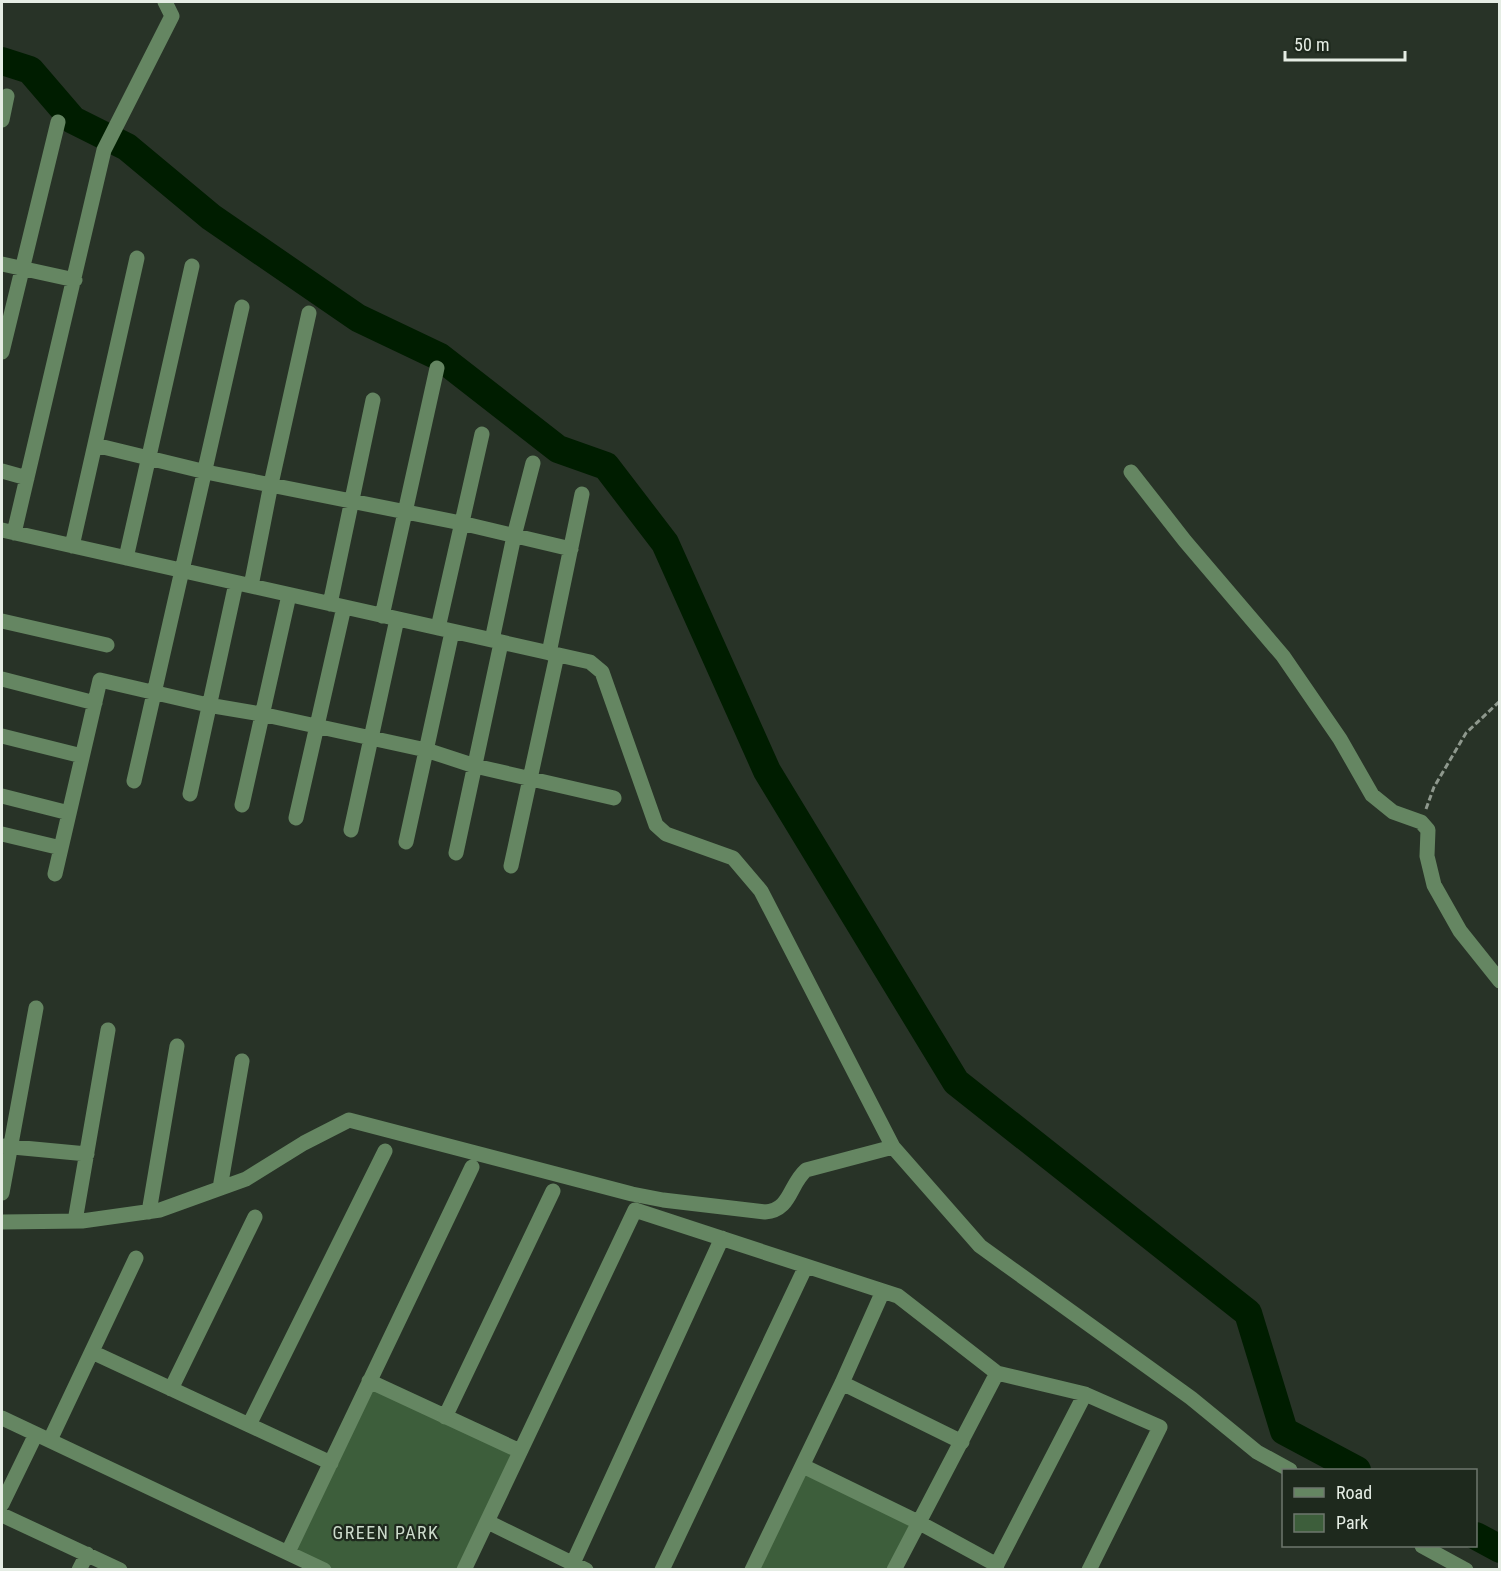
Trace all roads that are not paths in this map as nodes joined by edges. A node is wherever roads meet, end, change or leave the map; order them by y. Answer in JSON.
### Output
{"nodes":[{"id":1,"x":165,"y":2,"type":"edge"},
{"id":2,"x":7,"y":96,"type":"dead end"},
{"id":3,"x":2,"y":120,"type":"edge"},
{"id":4,"x":58,"y":122,"type":"dead end"},
{"id":5,"x":137,"y":258,"type":"dead end"},
{"id":6,"x":2,"y":264,"type":"edge"},
{"id":7,"x":192,"y":266,"type":"dead end"},
{"id":8,"x":22,"y":269,"type":"junction"},
{"id":9,"x":75,"y":280,"type":"junction"},
{"id":10,"x":242,"y":307,"type":"dead end"},
{"id":11,"x":309,"y":314,"type":"dead end"},
{"id":12,"x":2,"y":352,"type":"edge"},
{"id":13,"x":437,"y":368,"type":"dead end"},
{"id":14,"x":373,"y":400,"type":"dead end"},
{"id":15,"x":482,"y":434,"type":"dead end"},
{"id":16,"x":95,"y":445,"type":"junction"},
{"id":17,"x":148,"y":459,"type":"junction"},
{"id":18,"x":533,"y":463,"type":"dead end"},
{"id":19,"x":2,"y":471,"type":"edge"},
{"id":20,"x":206,"y":472,"type":"junction"},
{"id":21,"x":1131,"y":472,"type":"dead end"},
{"id":22,"x":27,"y":478,"type":"junction"},
{"id":23,"x":271,"y":484,"type":"junction"},
{"id":24,"x":582,"y":494,"type":"dead end"},
{"id":25,"x":352,"y":500,"type":"junction"},
{"id":26,"x":405,"y":511,"type":"junction"},
{"id":27,"x":461,"y":523,"type":"junction"},
{"id":28,"x":8,"y":532,"type":"edge"},
{"id":29,"x":514,"y":536,"type":"junction"},
{"id":30,"x":72,"y":546,"type":"junction"},
{"id":31,"x":571,"y":549,"type":"junction"},
{"id":32,"x":126,"y":558,"type":"junction"},
{"id":33,"x":183,"y":571,"type":"junction"},
{"id":34,"x":243,"y":584,"type":"junction"},
{"id":35,"x":290,"y":595,"type":"junction"},
{"id":36,"x":337,"y":606,"type":"junction"},
{"id":37,"x":390,"y":618,"type":"junction"},
{"id":38,"x":2,"y":621,"type":"edge"},
{"id":39,"x":445,"y":630,"type":"junction"},
{"id":40,"x":497,"y":642,"type":"junction"},
{"id":41,"x":107,"y":645,"type":"dead end"},
{"id":42,"x":553,"y":654,"type":"junction"},
{"id":43,"x":2,"y":679,"type":"edge"},
{"id":44,"x":155,"y":692,"type":"junction"},
{"id":45,"x":95,"y":703,"type":"junction"},
{"id":46,"x":208,"y":705,"type":"junction"},
{"id":47,"x":261,"y":714,"type":"junction"},
{"id":48,"x":316,"y":726,"type":"junction"},
{"id":49,"x":2,"y":736,"type":"edge"},
{"id":50,"x":370,"y":738,"type":"junction"},
{"id":51,"x":426,"y":750,"type":"junction"},
{"id":52,"x":82,"y":756,"type":"junction"},
{"id":53,"x":475,"y":765,"type":"junction"},
{"id":54,"x":530,"y":779,"type":"junction"},
{"id":55,"x":134,"y":782,"type":"dead end"},
{"id":56,"x":190,"y":794,"type":"dead end"},
{"id":57,"x":2,"y":796,"type":"edge"},
{"id":58,"x":614,"y":798,"type":"dead end"},
{"id":59,"x":242,"y":806,"type":"dead end"},
{"id":60,"x":69,"y":813,"type":"junction"},
{"id":61,"x":296,"y":818,"type":"dead end"},
{"id":62,"x":351,"y":830,"type":"dead end"},
{"id":63,"x":2,"y":834,"type":"edge"},
{"id":64,"x":406,"y":842,"type":"dead end"},
{"id":65,"x":61,"y":849,"type":"junction"},
{"id":66,"x":456,"y":853,"type":"dead end"},
{"id":67,"x":511,"y":866,"type":"dead end"},
{"id":68,"x":55,"y":874,"type":"dead end"},
{"id":69,"x":1500,"y":981,"type":"edge"},
{"id":70,"x":36,"y":1008,"type":"dead end"},
{"id":71,"x":108,"y":1030,"type":"dead end"},
{"id":72,"x":177,"y":1046,"type":"dead end"},
{"id":73,"x":242,"y":1061,"type":"dead end"},
{"id":74,"x":6,"y":1146,"type":"edge"},
{"id":75,"x":892,"y":1147,"type":"junction"},
{"id":76,"x":385,"y":1151,"type":"dead end"},
{"id":77,"x":87,"y":1154,"type":"junction"},
{"id":78,"x":472,"y":1167,"type":"dead end"},
{"id":79,"x":220,"y":1188,"type":"junction"},
{"id":80,"x":553,"y":1191,"type":"dead end"},
{"id":81,"x":2,"y":1193,"type":"edge"},
{"id":82,"x":149,"y":1212,"type":"junction"},
{"id":83,"x":255,"y":1217,"type":"dead end"},
{"id":84,"x":75,"y":1221,"type":"junction"},
{"id":85,"x":2,"y":1222,"type":"edge"},
{"id":86,"x":722,"y":1238,"type":"junction"},
{"id":87,"x":136,"y":1258,"type":"dead end"},
{"id":88,"x":806,"y":1266,"type":"junction"},
{"id":89,"x":883,"y":1291,"type":"junction"},
{"id":90,"x":92,"y":1352,"type":"junction"},
{"id":91,"x":997,"y":1373,"type":"junction"},
{"id":92,"x":369,"y":1382,"type":"junction"},
{"id":93,"x":842,"y":1383,"type":"junction"},
{"id":94,"x":171,"y":1389,"type":"junction"},
{"id":95,"x":1085,"y":1394,"type":"junction"},
{"id":96,"x":445,"y":1417,"type":"junction"},
{"id":97,"x":2,"y":1418,"type":"edge"},
{"id":98,"x":249,"y":1425,"type":"junction"},
{"id":99,"x":43,"y":1437,"type":"junction"},
{"id":100,"x":962,"y":1443,"type":"junction"},
{"id":101,"x":520,"y":1451,"type":"junction"},
{"id":102,"x":331,"y":1463,"type":"junction"},
{"id":103,"x":803,"y":1466,"type":"junction"},
{"id":104,"x":1288,"y":1469,"type":"edge"},
{"id":105,"x":2,"y":1504,"type":"edge"},
{"id":106,"x":2,"y":1515,"type":"edge"},
{"id":107,"x":488,"y":1522,"type":"junction"},
{"id":108,"x":918,"y":1522,"type":"junction"},
{"id":109,"x":1426,"y":1547,"type":"edge"},
{"id":110,"x":288,"y":1552,"type":"junction"},
{"id":111,"x":87,"y":1554,"type":"junction"},
{"id":112,"x":580,"y":1566,"type":"edge"},
{"id":113,"x":996,"y":1567,"type":"edge"},
{"id":114,"x":79,"y":1569,"type":"edge"},
{"id":115,"x":120,"y":1569,"type":"edge"},
{"id":116,"x":324,"y":1569,"type":"edge"},
{"id":117,"x":464,"y":1569,"type":"edge"},
{"id":118,"x":662,"y":1569,"type":"edge"},
{"id":119,"x":752,"y":1569,"type":"edge"},
{"id":120,"x":894,"y":1569,"type":"edge"},
{"id":121,"x":1089,"y":1569,"type":"edge"},
{"id":122,"x":1466,"y":1569,"type":"edge"}],
"edges":[{"from":1,"to":9,"type":"street"},
{"from":2,"to":3,"type":"street"},
{"from":4,"to":8,"type":"street"},
{"from":5,"to":16,"type":"street"},
{"from":6,"to":8,"type":"street"},
{"from":7,"to":17,"type":"street"},
{"from":8,"to":9,"type":"street"},
{"from":8,"to":12,"type":"street"},
{"from":9,"to":22,"type":"street"},
{"from":10,"to":20,"type":"street"},
{"from":11,"to":23,"type":"street"},
{"from":13,"to":26,"type":"street"},
{"from":14,"to":25,"type":"street"},
{"from":15,"to":27,"type":"street"},
{"from":16,"to":17,"type":"street"},
{"from":16,"to":30,"type":"street"},
{"from":17,"to":20,"type":"street"},
{"from":17,"to":32,"type":"street"},
{"from":18,"to":29,"type":"street"},
{"from":19,"to":22,"type":"street"},
{"from":20,"to":23,"type":"street"},
{"from":20,"to":33,"type":"street"},
{"from":21,"to":69,"type":"street"},
{"from":22,"to":28,"type":"street"},
{"from":23,"to":25,"type":"street"},
{"from":23,"to":34,"type":"street"},
{"from":24,"to":31,"type":"street"},
{"from":25,"to":26,"type":"street"},
{"from":25,"to":36,"type":"street"},
{"from":26,"to":27,"type":"street"},
{"from":26,"to":37,"type":"street"},
{"from":27,"to":29,"type":"street"},
{"from":27,"to":39,"type":"street"},
{"from":28,"to":30,"type":"street"},
{"from":29,"to":31,"type":"street"},
{"from":29,"to":40,"type":"street"},
{"from":30,"to":32,"type":"street"},
{"from":31,"to":42,"type":"street"},
{"from":32,"to":33,"type":"street"},
{"from":33,"to":34,"type":"street"},
{"from":33,"to":44,"type":"street"},
{"from":34,"to":35,"type":"street"},
{"from":34,"to":46,"type":"street"},
{"from":35,"to":36,"type":"street"},
{"from":35,"to":47,"type":"street"},
{"from":36,"to":37,"type":"street"},
{"from":36,"to":48,"type":"street"},
{"from":37,"to":39,"type":"street"},
{"from":37,"to":50,"type":"street"},
{"from":38,"to":41,"type":"street"},
{"from":39,"to":40,"type":"street"},
{"from":39,"to":51,"type":"street"},
{"from":40,"to":42,"type":"street"},
{"from":40,"to":53,"type":"street"},
{"from":42,"to":54,"type":"street"},
{"from":42,"to":75,"type":"street"},
{"from":43,"to":45,"type":"street"},
{"from":44,"to":45,"type":"street"},
{"from":44,"to":46,"type":"street"},
{"from":44,"to":55,"type":"street"},
{"from":45,"to":52,"type":"street"},
{"from":46,"to":47,"type":"street"},
{"from":46,"to":56,"type":"street"},
{"from":47,"to":48,"type":"street"},
{"from":47,"to":59,"type":"street"},
{"from":48,"to":50,"type":"street"},
{"from":48,"to":61,"type":"street"},
{"from":49,"to":52,"type":"street"},
{"from":50,"to":51,"type":"street"},
{"from":50,"to":62,"type":"street"},
{"from":51,"to":53,"type":"street"},
{"from":51,"to":64,"type":"street"},
{"from":52,"to":60,"type":"street"},
{"from":53,"to":54,"type":"street"},
{"from":53,"to":66,"type":"street"},
{"from":54,"to":58,"type":"street"},
{"from":54,"to":67,"type":"street"},
{"from":57,"to":60,"type":"street"},
{"from":60,"to":65,"type":"street"},
{"from":63,"to":65,"type":"street"},
{"from":65,"to":68,"type":"street"},
{"from":70,"to":74,"type":"street"},
{"from":71,"to":77,"type":"street"},
{"from":72,"to":82,"type":"street"},
{"from":73,"to":79,"type":"street"},
{"from":74,"to":77,"type":"street"},
{"from":74,"to":81,"type":"street"},
{"from":75,"to":79,"type":"street"},
{"from":75,"to":104,"type":"street"},
{"from":76,"to":98,"type":"street"},
{"from":77,"to":84,"type":"street"},
{"from":78,"to":92,"type":"street"},
{"from":79,"to":82,"type":"street"},
{"from":80,"to":96,"type":"street"},
{"from":82,"to":84,"type":"street"},
{"from":83,"to":94,"type":"street"},
{"from":84,"to":85,"type":"street"},
{"from":86,"to":88,"type":"street"},
{"from":86,"to":101,"type":"street"},
{"from":86,"to":112,"type":"street"},
{"from":87,"to":90,"type":"street"},
{"from":88,"to":89,"type":"street"},
{"from":88,"to":118,"type":"street"},
{"from":89,"to":91,"type":"street"},
{"from":89,"to":93,"type":"street"},
{"from":90,"to":94,"type":"street"},
{"from":90,"to":99,"type":"street"},
{"from":91,"to":95,"type":"street"},
{"from":91,"to":100,"type":"street"},
{"from":92,"to":96,"type":"street"},
{"from":92,"to":102,"type":"street"},
{"from":93,"to":100,"type":"street"},
{"from":93,"to":103,"type":"street"},
{"from":94,"to":98,"type":"street"},
{"from":95,"to":113,"type":"street"},
{"from":95,"to":121,"type":"street"},
{"from":96,"to":101,"type":"street"},
{"from":97,"to":99,"type":"street"},
{"from":98,"to":102,"type":"street"},
{"from":99,"to":105,"type":"street"},
{"from":99,"to":110,"type":"street"},
{"from":100,"to":108,"type":"street"},
{"from":101,"to":107,"type":"street"},
{"from":102,"to":110,"type":"street"},
{"from":103,"to":108,"type":"street"},
{"from":103,"to":119,"type":"street"},
{"from":106,"to":111,"type":"street"},
{"from":107,"to":112,"type":"street"},
{"from":107,"to":117,"type":"street"},
{"from":108,"to":113,"type":"street"},
{"from":108,"to":120,"type":"street"},
{"from":109,"to":122,"type":"street"},
{"from":110,"to":116,"type":"street"},
{"from":111,"to":114,"type":"street"},
{"from":111,"to":115,"type":"street"}]}
